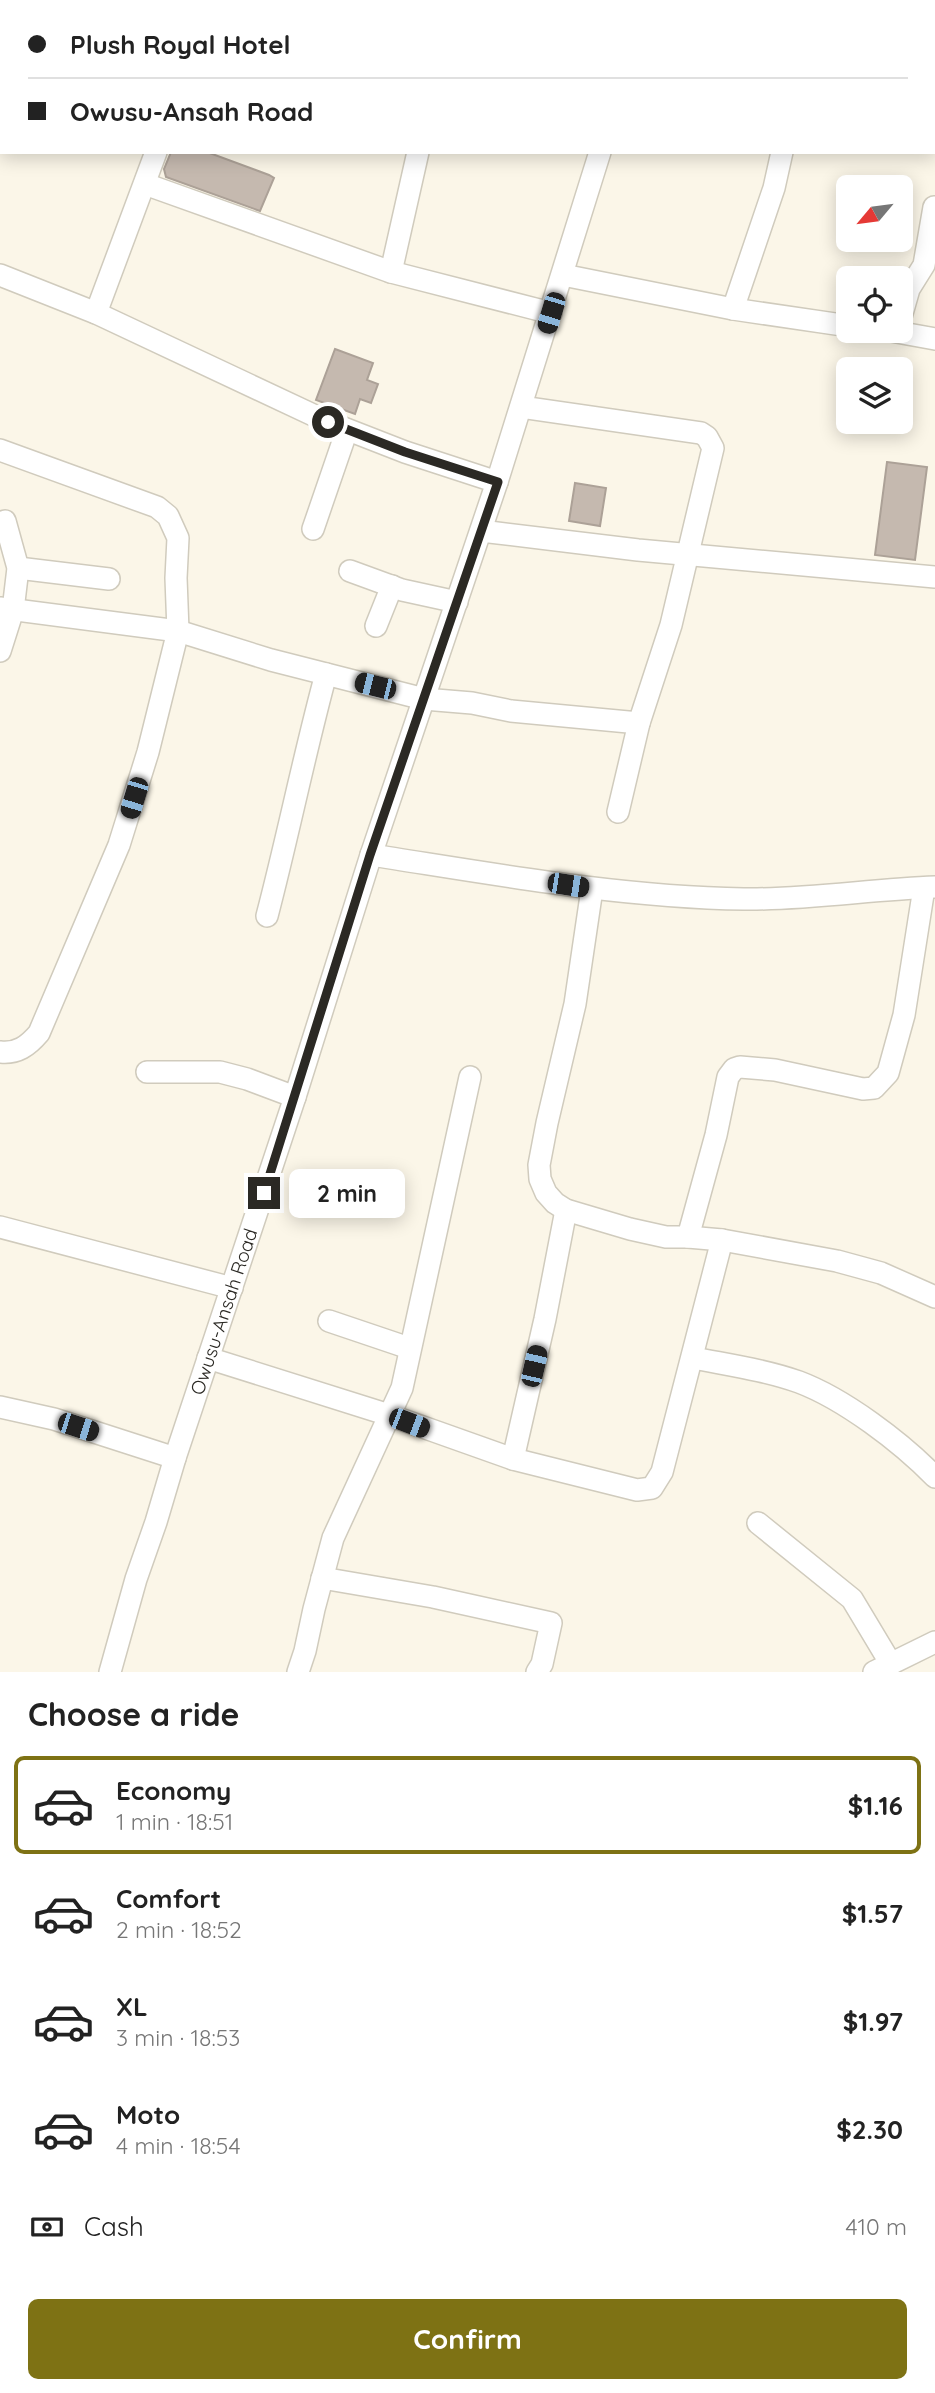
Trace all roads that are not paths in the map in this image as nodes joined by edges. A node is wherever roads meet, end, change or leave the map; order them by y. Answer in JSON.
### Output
{"nodes":[{"id":1,"x":155,"y":154,"type":"edge"},
{"id":2,"x":418,"y":154,"type":"edge"},
{"id":3,"x":599,"y":154,"type":"edge"},
{"id":4,"x":782,"y":154,"type":"edge"},
{"id":5,"x":145,"y":184,"type":"junction"},
{"id":6,"x":934,"y":207,"type":"edge"},
{"id":7,"x":391,"y":272,"type":"junction"},
{"id":8,"x":0,"y":275,"type":"edge"},
{"id":9,"x":563,"y":275,"type":"junction"},
{"id":10,"x":913,"y":283,"type":"edge"},
{"id":11,"x":733,"y":309,"type":"junction"},
{"id":12,"x":96,"y":313,"type":"junction"},
{"id":13,"x":551,"y":313,"type":"junction"},
{"id":14,"x":836,"y":324,"type":"edge"},
{"id":15,"x":913,"y":334,"type":"edge"},
{"id":16,"x":935,"y":339,"type":"edge"},
{"id":17,"x":521,"y":407,"type":"junction"},
{"id":18,"x":347,"y":429,"type":"junction"},
{"id":19,"x":0,"y":450,"type":"edge"},
{"id":20,"x":498,"y":482,"type":"junction"},
{"id":21,"x":5,"y":521,"type":"dead end"},
{"id":22,"x":313,"y":529,"type":"dead end"},
{"id":23,"x":481,"y":531,"type":"junction"},
{"id":24,"x":689,"y":554,"type":"junction"},
{"id":25,"x":18,"y":568,"type":"junction"},
{"id":26,"x":350,"y":571,"type":"dead end"},
{"id":27,"x":935,"y":577,"type":"edge"},
{"id":28,"x":109,"y":579,"type":"dead end"},
{"id":29,"x":392,"y":586,"type":"junction"},
{"id":30,"x":457,"y":602,"type":"junction"},
{"id":31,"x":6,"y":609,"type":"edge"},
{"id":32,"x":376,"y":626,"type":"dead end"},
{"id":33,"x":178,"y":631,"type":"junction"},
{"id":34,"x":0,"y":651,"type":"edge"},
{"id":35,"x":326,"y":674,"type":"junction"},
{"id":36,"x":424,"y":699,"type":"junction"},
{"id":37,"x":639,"y":723,"type":"junction"},
{"id":38,"x":618,"y":812,"type":"dead end"},
{"id":39,"x":370,"y":855,"type":"junction"},
{"id":40,"x":929,"y":888,"type":"edge"},
{"id":41,"x":592,"y":889,"type":"junction"},
{"id":42,"x":267,"y":916,"type":"dead end"},
{"id":43,"x":0,"y":1052,"type":"edge"},
{"id":44,"x":147,"y":1072,"type":"dead end"},
{"id":45,"x":470,"y":1077,"type":"dead end"},
{"id":46,"x":295,"y":1097,"type":"junction"},
{"id":47,"x":566,"y":1210,"type":"junction"},
{"id":48,"x":0,"y":1227,"type":"edge"},
{"id":49,"x":688,"y":1237,"type":"junction"},
{"id":50,"x":722,"y":1240,"type":"junction"},
{"id":51,"x":232,"y":1288,"type":"junction"},
{"id":52,"x":935,"y":1297,"type":"edge"},
{"id":53,"x":329,"y":1321,"type":"dead end"},
{"id":54,"x":409,"y":1348,"type":"junction"},
{"id":55,"x":208,"y":1358,"type":"junction"},
{"id":56,"x":694,"y":1358,"type":"junction"},
{"id":57,"x":0,"y":1407,"type":"edge"},
{"id":58,"x":389,"y":1415,"type":"junction"},
{"id":59,"x":175,"y":1458,"type":"junction"},
{"id":60,"x":513,"y":1459,"type":"junction"},
{"id":61,"x":935,"y":1477,"type":"edge"},
{"id":62,"x":758,"y":1523,"type":"dead end"},
{"id":63,"x":321,"y":1578,"type":"junction"},
{"id":64,"x":935,"y":1642,"type":"edge"},
{"id":65,"x":883,"y":1668,"type":"edge"},
{"id":66,"x":110,"y":1672,"type":"edge"},
{"id":67,"x":298,"y":1672,"type":"edge"},
{"id":68,"x":537,"y":1672,"type":"edge"}],
"edges":[{"from":1,"to":5,"type":"street"},
{"from":2,"to":7,"type":"street"},
{"from":3,"to":9,"type":"street","name":"Owusu-Ansah Road"},
{"from":4,"to":11,"type":"street"},
{"from":5,"to":7,"type":"street"},
{"from":5,"to":12,"type":"street"},
{"from":6,"to":10,"type":"street"},
{"from":7,"to":13,"type":"street"},
{"from":8,"to":12,"type":"street"},
{"from":9,"to":11,"type":"street"},
{"from":9,"to":13,"type":"street","name":"Owusu-Ansah Road"},
{"from":11,"to":14,"type":"street"},
{"from":12,"to":18,"type":"street"},
{"from":13,"to":17,"type":"street","name":"Owusu-Ansah Road"},
{"from":15,"to":16,"type":"street"},
{"from":17,"to":20,"type":"street","name":"Owusu-Ansah Road"},
{"from":17,"to":24,"type":"street"},
{"from":18,"to":20,"type":"street"},
{"from":18,"to":22,"type":"street"},
{"from":19,"to":33,"type":"street"},
{"from":20,"to":23,"type":"street","name":"Owusu-Ansah Road"},
{"from":21,"to":25,"type":"street"},
{"from":23,"to":24,"type":"street"},
{"from":23,"to":30,"type":"street","name":"Owusu-Ansah Road"},
{"from":24,"to":27,"type":"street"},
{"from":24,"to":37,"type":"street"},
{"from":25,"to":28,"type":"street"},
{"from":25,"to":31,"type":"street"},
{"from":26,"to":29,"type":"street"},
{"from":29,"to":30,"type":"street"},
{"from":29,"to":32,"type":"street"},
{"from":30,"to":36,"type":"street","name":"Owusu-Ansah Road"},
{"from":31,"to":33,"type":"street"},
{"from":31,"to":34,"type":"street"},
{"from":33,"to":35,"type":"street"},
{"from":33,"to":43,"type":"street"},
{"from":35,"to":36,"type":"street"},
{"from":35,"to":42,"type":"street"},
{"from":36,"to":37,"type":"street"},
{"from":36,"to":39,"type":"street","name":"Owusu-Ansah Road"},
{"from":37,"to":38,"type":"street"},
{"from":39,"to":41,"type":"street"},
{"from":39,"to":46,"type":"street","name":"Owusu-Ansah Road"},
{"from":40,"to":41,"type":"street"},
{"from":40,"to":49,"type":"street"},
{"from":41,"to":47,"type":"street"},
{"from":44,"to":46,"type":"street"},
{"from":45,"to":54,"type":"street"},
{"from":46,"to":51,"type":"street","name":"Owusu-Ansah Road"},
{"from":47,"to":49,"type":"street"},
{"from":47,"to":60,"type":"street"},
{"from":48,"to":51,"type":"street"},
{"from":49,"to":50,"type":"street"},
{"from":50,"to":52,"type":"street"},
{"from":50,"to":56,"type":"street"},
{"from":51,"to":55,"type":"street","name":"Owusu-Ansah Road"},
{"from":53,"to":54,"type":"street"},
{"from":54,"to":58,"type":"street"},
{"from":55,"to":58,"type":"street"},
{"from":55,"to":59,"type":"street","name":"Owusu-Ansah Road"},
{"from":56,"to":60,"type":"street"},
{"from":56,"to":61,"type":"street"},
{"from":57,"to":59,"type":"street"},
{"from":58,"to":60,"type":"street"},
{"from":58,"to":63,"type":"street"},
{"from":59,"to":66,"type":"street","name":"Owusu-Ansah Road"},
{"from":62,"to":65,"type":"street"},
{"from":63,"to":67,"type":"street"},
{"from":63,"to":68,"type":"street"},
{"from":64,"to":65,"type":"street"}]}
